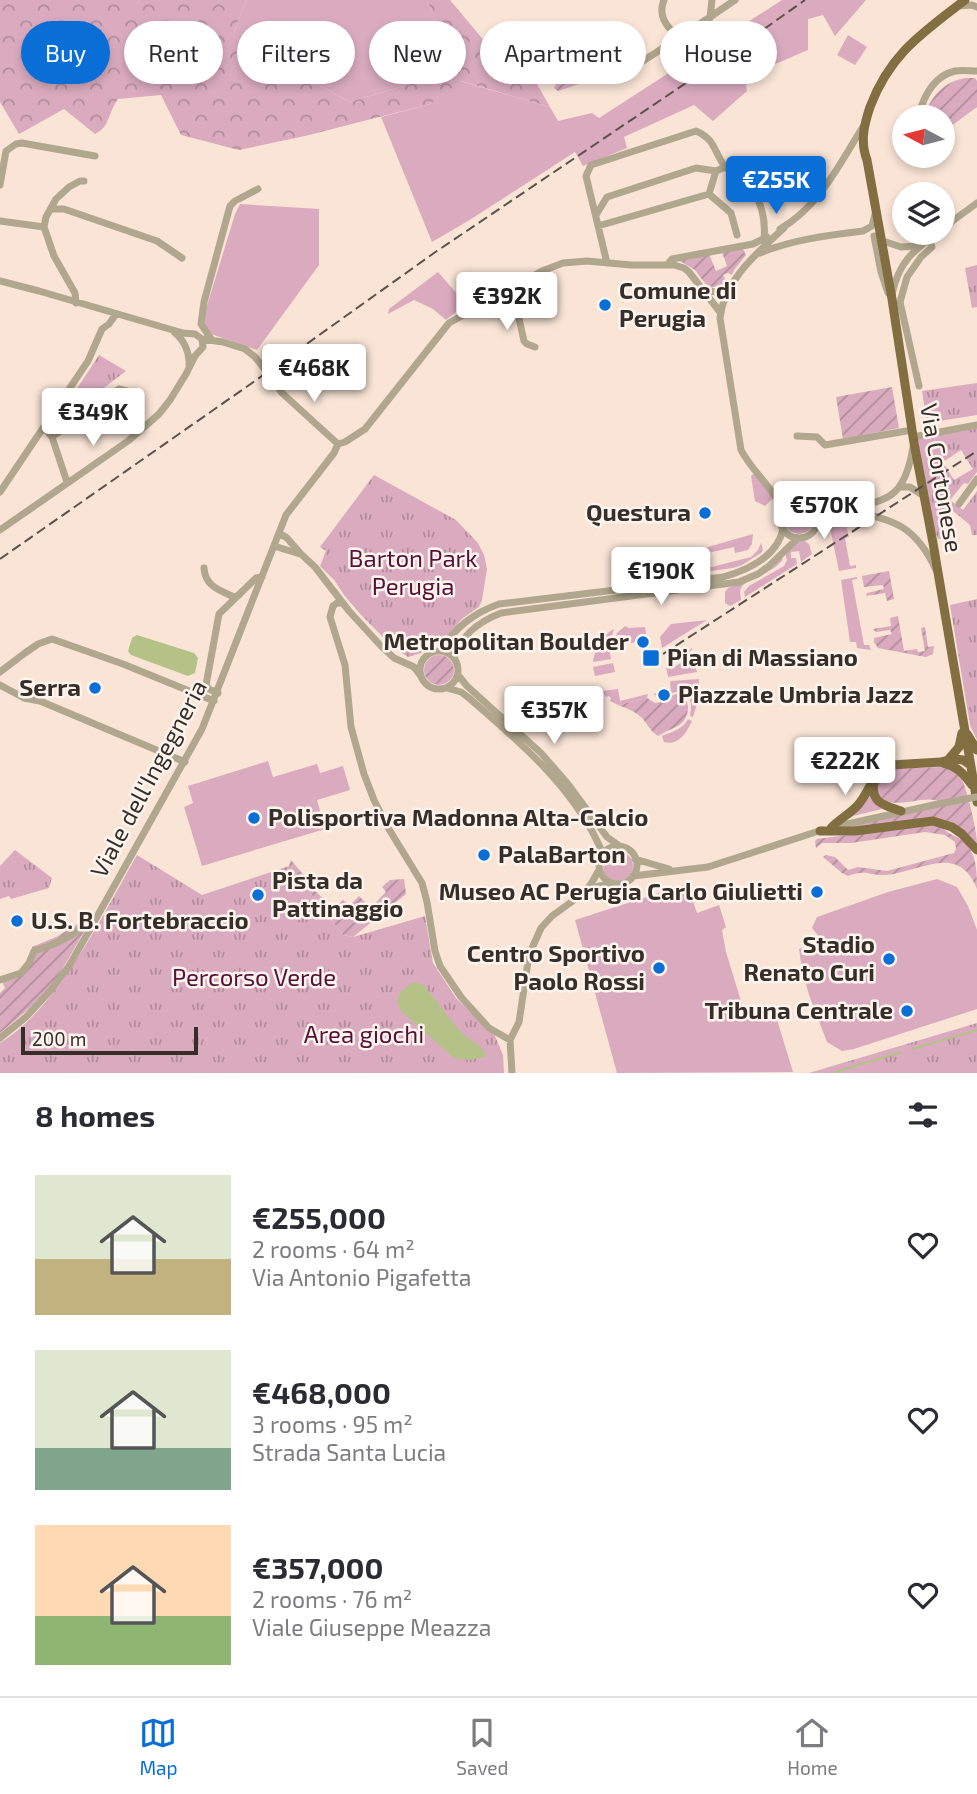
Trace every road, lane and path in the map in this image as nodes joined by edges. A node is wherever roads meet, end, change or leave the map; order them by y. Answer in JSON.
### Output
{"nodes":[{"id":1,"x":664,"y":0,"type":"edge"},
{"id":2,"x":712,"y":0,"type":"edge"},
{"id":3,"x":735,"y":0,"type":"edge"},
{"id":4,"x":962,"y":3,"type":"edge"},
{"id":5,"x":977,"y":7,"type":"edge"},
{"id":6,"x":710,"y":18,"type":"junction"},
{"id":7,"x":665,"y":21,"type":"edge"},
{"id":8,"x":705,"y":21,"type":"edge"},
{"id":9,"x":977,"y":71,"type":"edge"},
{"id":10,"x":922,"y":105,"type":"edge"},
{"id":11,"x":870,"y":107,"type":"junction"},
{"id":12,"x":864,"y":124,"type":"junction"},
{"id":13,"x":95,"y":156,"type":"dead end"},
{"id":14,"x":867,"y":160,"type":"junction"},
{"id":15,"x":725,"y":167,"type":"junction"},
{"id":16,"x":716,"y":171,"type":"junction"},
{"id":17,"x":84,"y":181,"type":"dead end"},
{"id":18,"x":0,"y":185,"type":"edge"},
{"id":19,"x":258,"y":189,"type":"dead end"},
{"id":20,"x":709,"y":194,"type":"junction"},
{"id":21,"x":976,"y":206,"type":"edge"},
{"id":22,"x":52,"y":209,"type":"junction"},
{"id":23,"x":875,"y":211,"type":"junction"},
{"id":24,"x":596,"y":215,"type":"junction"},
{"id":25,"x":764,"y":217,"type":"junction"},
{"id":26,"x":955,"y":220,"type":"edge"},
{"id":27,"x":0,"y":221,"type":"edge"},
{"id":28,"x":598,"y":226,"type":"junction"},
{"id":29,"x":44,"y":227,"type":"junction"},
{"id":30,"x":784,"y":228,"type":"junction"},
{"id":31,"x":863,"y":231,"type":"junction"},
{"id":32,"x":737,"y":235,"type":"dead end"},
{"id":33,"x":878,"y":235,"type":"junction"},
{"id":34,"x":764,"y":238,"type":"junction"},
{"id":35,"x":931,"y":245,"type":"edge"},
{"id":36,"x":920,"y":246,"type":"joint"},
{"id":37,"x":756,"y":254,"type":"junction"},
{"id":38,"x":181,"y":257,"type":"dead end"},
{"id":39,"x":885,"y":261,"type":"junction"},
{"id":40,"x":905,"y":262,"type":"junction"},
{"id":41,"x":607,"y":263,"type":"junction"},
{"id":42,"x":668,"y":264,"type":"junction"},
{"id":43,"x":0,"y":281,"type":"edge"},
{"id":44,"x":512,"y":287,"type":"junction"},
{"id":45,"x":704,"y":290,"type":"junction"},
{"id":46,"x":729,"y":291,"type":"junction"},
{"id":47,"x":891,"y":299,"type":"junction"},
{"id":48,"x":76,"y":303,"type":"junction"},
{"id":49,"x":720,"y":312,"type":"junction"},
{"id":50,"x":116,"y":314,"type":"junction"},
{"id":51,"x":172,"y":329,"type":"junction"},
{"id":52,"x":190,"y":334,"type":"junction"},
{"id":53,"x":206,"y":339,"type":"junction"},
{"id":54,"x":184,"y":343,"type":"junction"},
{"id":55,"x":535,"y":347,"type":"dead end"},
{"id":56,"x":193,"y":352,"type":"junction"},
{"id":57,"x":263,"y":367,"type":"tunnel mouth"},
{"id":58,"x":273,"y":380,"type":"tunnel mouth"},
{"id":59,"x":919,"y":386,"type":"dead end"},
{"id":60,"x":135,"y":396,"type":"dead end"},
{"id":61,"x":977,"y":425,"type":"edge"},
{"id":62,"x":44,"y":427,"type":"junction"},
{"id":63,"x":797,"y":436,"type":"dead end"},
{"id":64,"x":52,"y":437,"type":"junction"},
{"id":65,"x":913,"y":437,"type":"junction"},
{"id":66,"x":338,"y":444,"type":"junction"},
{"id":67,"x":977,"y":480,"type":"edge"},
{"id":68,"x":67,"y":482,"type":"junction"},
{"id":69,"x":900,"y":487,"type":"junction"},
{"id":70,"x":0,"y":492,"type":"edge"},
{"id":71,"x":924,"y":496,"type":"junction"},
{"id":72,"x":959,"y":504,"type":"dead end"},
{"id":73,"x":836,"y":507,"type":"junction"},
{"id":74,"x":783,"y":509,"type":"junction"},
{"id":75,"x":818,"y":516,"type":"junction"},
{"id":76,"x":783,"y":529,"type":"junction"},
{"id":77,"x":0,"y":530,"type":"edge"},
{"id":78,"x":279,"y":533,"type":"junction"},
{"id":79,"x":798,"y":538,"type":"junction"},
{"id":80,"x":274,"y":546,"type":"junction"},
{"id":81,"x":301,"y":554,"type":"junction"},
{"id":82,"x":204,"y":568,"type":"dead end"},
{"id":83,"x":262,"y":577,"type":"junction"},
{"id":84,"x":939,"y":578,"type":"junction"},
{"id":85,"x":240,"y":595,"type":"junction"},
{"id":86,"x":343,"y":603,"type":"junction"},
{"id":87,"x":441,"y":651,"type":"junction"},
{"id":88,"x":454,"y":658,"type":"junction"},
{"id":89,"x":424,"y":659,"type":"junction"},
{"id":90,"x":407,"y":663,"type":"junction"},
{"id":91,"x":0,"y":672,"type":"edge"},
{"id":92,"x":458,"y":675,"type":"junction"},
{"id":93,"x":421,"y":676,"type":"junction"},
{"id":94,"x":0,"y":685,"type":"edge"},
{"id":95,"x":447,"y":688,"type":"junction"},
{"id":96,"x":218,"y":693,"type":"junction"},
{"id":97,"x":214,"y":701,"type":"junction"},
{"id":98,"x":963,"y":725,"type":"junction"},
{"id":99,"x":977,"y":750,"type":"edge"},
{"id":100,"x":945,"y":761,"type":"junction"},
{"id":101,"x":185,"y":762,"type":"junction"},
{"id":102,"x":969,"y":764,"type":"junction"},
{"id":103,"x":876,"y":776,"type":"junction"},
{"id":104,"x":976,"y":794,"type":"edge"},
{"id":105,"x":977,"y":802,"type":"edge"},
{"id":106,"x":901,"y":811,"type":"junction"},
{"id":107,"x":831,"y":828,"type":"junction"},
{"id":108,"x":820,"y":831,"type":"junction"},
{"id":109,"x":621,"y":847,"type":"junction"},
{"id":110,"x":977,"y":850,"type":"edge"},
{"id":111,"x":603,"y":854,"type":"junction"},
{"id":112,"x":635,"y":859,"type":"junction"},
{"id":113,"x":599,"y":870,"type":"junction"},
{"id":114,"x":677,"y":871,"type":"junction"},
{"id":115,"x":634,"y":876,"type":"junction"},
{"id":116,"x":615,"y":884,"type":"junction"},
{"id":117,"x":582,"y":895,"type":"junction"},
{"id":118,"x":92,"y":926,"type":"junction"},
{"id":119,"x":0,"y":980,"type":"edge"},
{"id":120,"x":0,"y":1038,"type":"edge"},
{"id":121,"x":510,"y":1040,"type":"junction"},
{"id":122,"x":512,"y":1073,"type":"edge"}],
"edges":[{"from":1,"to":7,"type":"street"},
{"from":2,"to":6,"type":"street"},
{"from":3,"to":6,"type":"street"},
{"from":4,"to":5,"type":"street"},
{"from":4,"to":11,"type":"main road","name":"Via Cortonese"},
{"from":6,"to":8,"type":"street"},
{"from":9,"to":10,"type":"street"},
{"from":11,"to":12,"type":"main road","name":"Via Cortonese"},
{"from":11,"to":14,"type":"main road","name":"Via Cortonese"},
{"from":12,"to":14,"type":"main road","name":"Via Cortonese"},
{"from":12,"to":30,"type":"street"},
{"from":13,"to":18,"type":"street"},
{"from":14,"to":23,"type":"main road","name":"Via Cortonese"},
{"from":15,"to":16,"type":"street"},
{"from":15,"to":24,"type":"street"},
{"from":15,"to":25,"type":"street"},
{"from":16,"to":20,"type":"street"},
{"from":16,"to":24,"type":"street"},
{"from":17,"to":22,"type":"street"},
{"from":19,"to":53,"type":"street"},
{"from":20,"to":28,"type":"street"},
{"from":20,"to":32,"type":"street"},
{"from":21,"to":26,"type":"street"},
{"from":22,"to":29,"type":"street"},
{"from":22,"to":38,"type":"street"},
{"from":23,"to":31,"type":"street"},
{"from":23,"to":33,"type":"main road","name":"Via Cortonese"},
{"from":24,"to":28,"type":"street"},
{"from":25,"to":30,"type":"street"},
{"from":25,"to":34,"type":"street"},
{"from":27,"to":29,"type":"street"},
{"from":28,"to":41,"type":"street"},
{"from":29,"to":48,"type":"street"},
{"from":30,"to":34,"type":"street"},
{"from":30,"to":37,"type":"street"},
{"from":31,"to":33,"type":"street"},
{"from":31,"to":37,"type":"street"},
{"from":33,"to":36,"type":"street"},
{"from":33,"to":39,"type":"main road","name":"Via Cortonese"},
{"from":33,"to":47,"type":"street"},
{"from":34,"to":42,"type":"street"},
{"from":35,"to":59,"type":"street"},
{"from":36,"to":40,"type":"street"},
{"from":37,"to":46,"type":"street"},
{"from":39,"to":40,"type":"street"},
{"from":39,"to":47,"type":"main road","name":"Via Cortonese"},
{"from":40,"to":47,"type":"street"},
{"from":41,"to":42,"type":"street"},
{"from":41,"to":44,"type":"street"},
{"from":42,"to":45,"type":"street"},
{"from":43,"to":48,"type":"street"},
{"from":44,"to":55,"type":"street"},
{"from":44,"to":66,"type":"street"},
{"from":45,"to":46,"type":"street"},
{"from":45,"to":49,"type":"street"},
{"from":46,"to":49,"type":"street"},
{"from":47,"to":65,"type":"main road","name":"Via Cortonese"},
{"from":48,"to":50,"type":"street"},
{"from":49,"to":74,"type":"street"},
{"from":50,"to":51,"type":"street"},
{"from":50,"to":62,"type":"street"},
{"from":51,"to":52,"type":"street"},
{"from":51,"to":54,"type":"street"},
{"from":52,"to":53,"type":"street"},
{"from":52,"to":54,"type":"street"},
{"from":53,"to":56,"type":"street"},
{"from":53,"to":57,"type":"street"},
{"from":54,"to":56,"type":"street"},
{"from":56,"to":68,"type":"street"},
{"from":58,"to":66,"type":"street"},
{"from":60,"to":64,"type":"street"},
{"from":61,"to":65,"type":"street"},
{"from":62,"to":64,"type":"street"},
{"from":62,"to":70,"type":"street"},
{"from":63,"to":65,"type":"street"},
{"from":64,"to":68,"type":"street"},
{"from":65,"to":69,"type":"street"},
{"from":65,"to":71,"type":"main road","name":"Via Cortonese"},
{"from":66,"to":78,"type":"street","name":"Viale dell'Ingegneria"},
{"from":67,"to":72,"type":"street"},
{"from":68,"to":77,"type":"street"},
{"from":69,"to":71,"type":"street"},
{"from":69,"to":73,"type":"street"},
{"from":71,"to":84,"type":"main road","name":"Via Cortonese"},
{"from":73,"to":75,"type":"street"},
{"from":73,"to":84,"type":"street"},
{"from":74,"to":75,"type":"street"},
{"from":74,"to":76,"type":"street"},
{"from":75,"to":79,"type":"street"},
{"from":76,"to":79,"type":"street"},
{"from":76,"to":87,"type":"street"},
{"from":78,"to":80,"type":"street","name":"Viale dell'Ingegneria"},
{"from":78,"to":81,"type":"street"},
{"from":79,"to":88,"type":"street"},
{"from":80,"to":81,"type":"street"},
{"from":80,"to":83,"type":"street","name":"Viale dell'Ingegneria"},
{"from":81,"to":86,"type":"street"},
{"from":82,"to":85,"type":"street"},
{"from":83,"to":85,"type":"street"},
{"from":83,"to":96,"type":"street","name":"Viale dell'Ingegneria"},
{"from":84,"to":98,"type":"main road","name":"Via Cortonese"},
{"from":85,"to":96,"type":"street"},
{"from":86,"to":90,"type":"street"},
{"from":86,"to":121,"type":"street"},
{"from":87,"to":88,"type":"street"},
{"from":87,"to":89,"type":"street"},
{"from":88,"to":92,"type":"street"},
{"from":89,"to":90,"type":"street"},
{"from":89,"to":93,"type":"street"},
{"from":90,"to":93,"type":"street"},
{"from":91,"to":97,"type":"street"},
{"from":92,"to":95,"type":"street"},
{"from":92,"to":109,"type":"street"},
{"from":93,"to":95,"type":"street"},
{"from":94,"to":101,"type":"street"},
{"from":95,"to":111,"type":"street"},
{"from":96,"to":97,"type":"street","name":"Viale dell'Ingegneria"},
{"from":97,"to":101,"type":"street","name":"Viale dell'Ingegneria"},
{"from":98,"to":99,"type":"main road"},
{"from":98,"to":100,"type":"main road"},
{"from":98,"to":102,"type":"main road","name":"Via Cortonese"},
{"from":100,"to":102,"type":"main road"},
{"from":100,"to":103,"type":"main road"},
{"from":100,"to":104,"type":"main road"},
{"from":101,"to":118,"type":"street","name":"Viale dell'Ingegneria"},
{"from":102,"to":104,"type":"main road","name":"Via Cortonese"},
{"from":103,"to":106,"type":"main road"},
{"from":103,"to":107,"type":"main road"},
{"from":104,"to":105,"type":"main road","name":"Via Cortonese"},
{"from":104,"to":106,"type":"street","bridge":true},
{"from":106,"to":107,"type":"street"},
{"from":107,"to":108,"type":"street"},
{"from":108,"to":110,"type":"main road"},
{"from":108,"to":114,"type":"street"},
{"from":109,"to":111,"type":"street"},
{"from":109,"to":112,"type":"street"},
{"from":111,"to":113,"type":"street"},
{"from":112,"to":114,"type":"street"},
{"from":112,"to":115,"type":"street"},
{"from":113,"to":116,"type":"street"},
{"from":113,"to":117,"type":"street"},
{"from":114,"to":115,"type":"street"},
{"from":115,"to":116,"type":"street"},
{"from":116,"to":117,"type":"street"},
{"from":117,"to":121,"type":"street"},
{"from":118,"to":119,"type":"street"},
{"from":118,"to":120,"type":"street","name":"Viale dell'Ingegneria"},
{"from":121,"to":122,"type":"street"}]}
